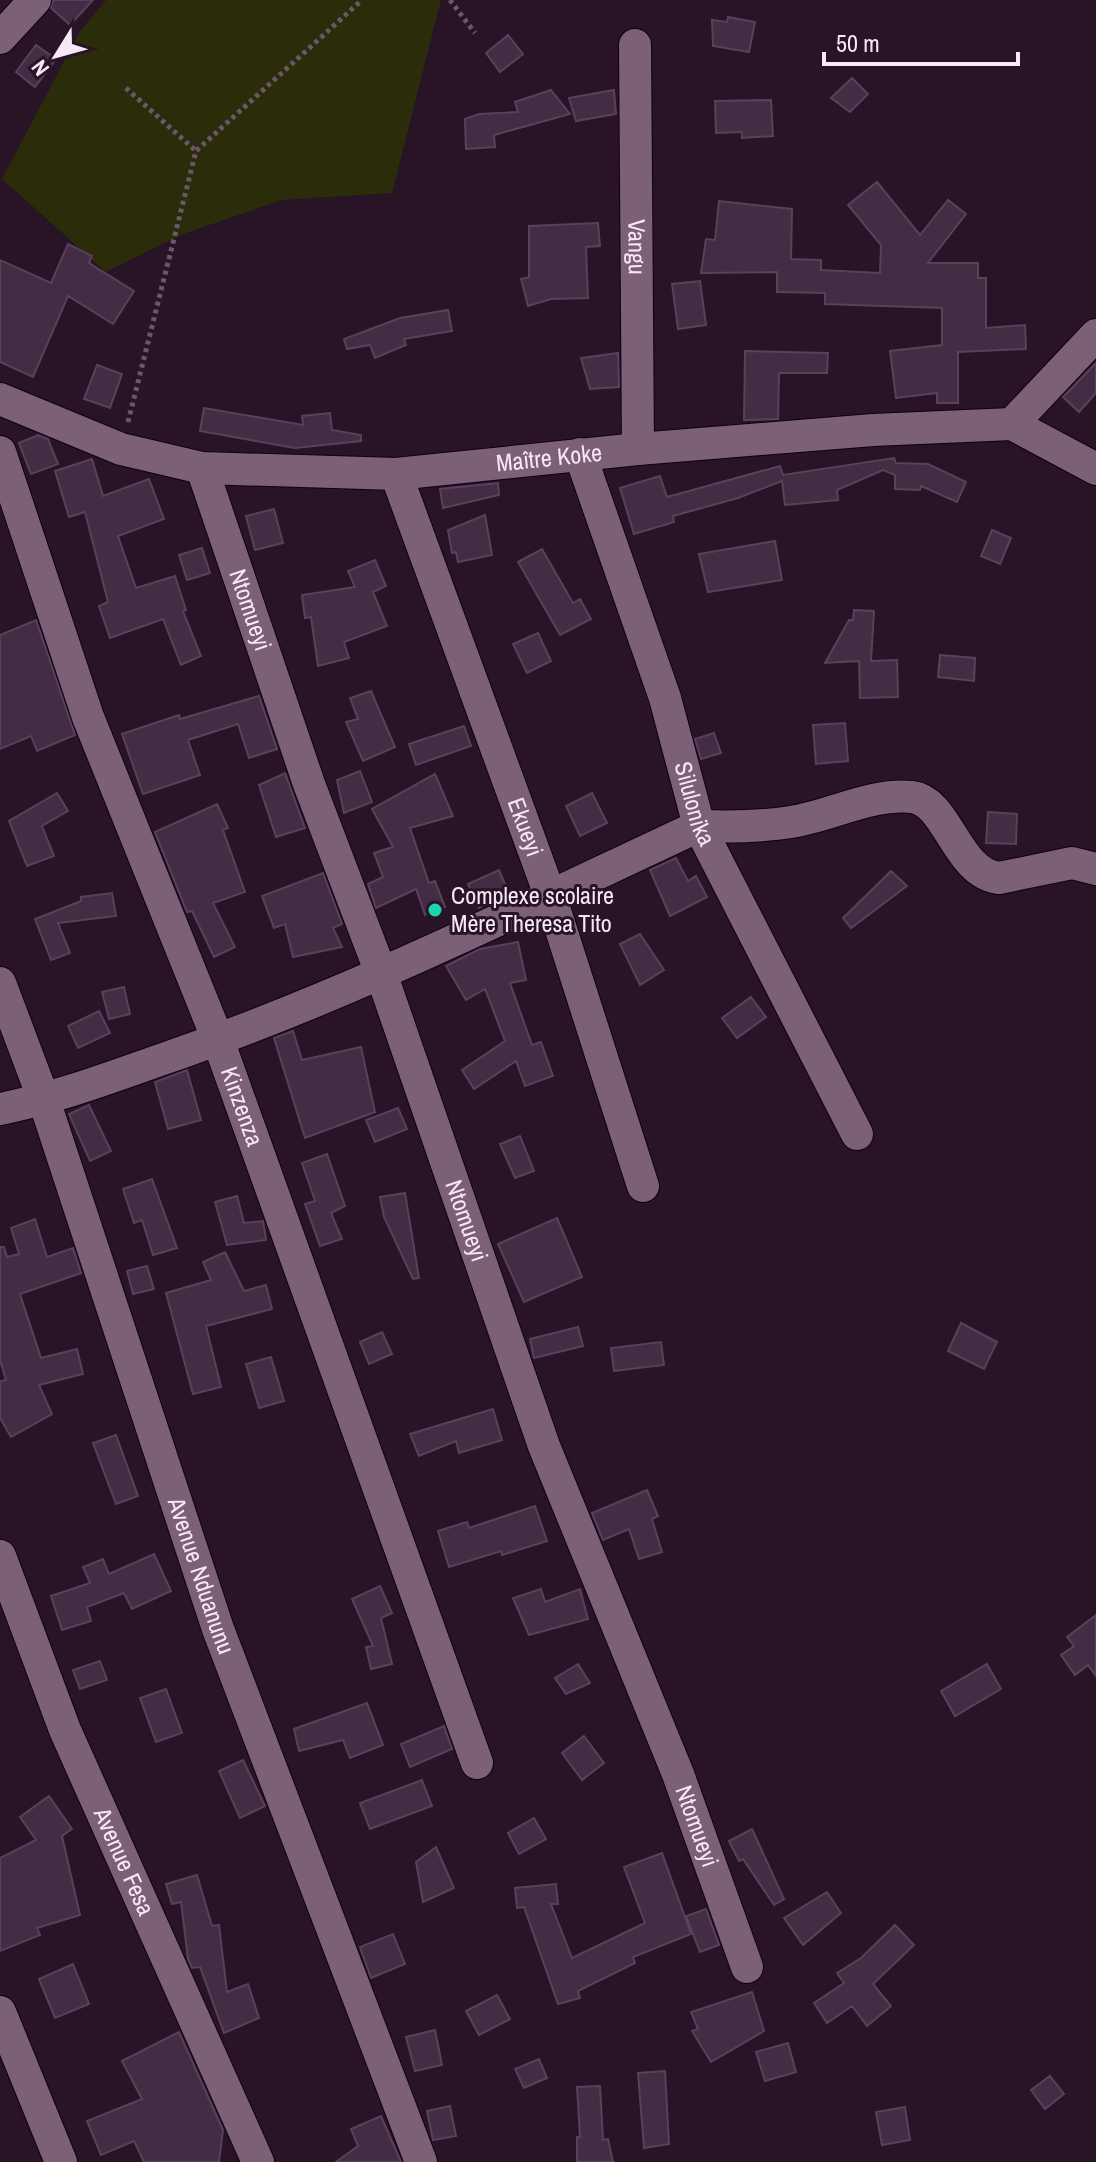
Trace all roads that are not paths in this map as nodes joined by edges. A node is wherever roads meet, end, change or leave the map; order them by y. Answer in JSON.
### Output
{"nodes":[{"id":1,"x":35,"y":0,"type":"edge"},
{"id":2,"x":0,"y":38,"type":"edge"},
{"id":3,"x":635,"y":45,"type":"dead end"},
{"id":4,"x":1096,"y":335,"type":"edge"},
{"id":5,"x":0,"y":399,"type":"edge"},
{"id":6,"x":1012,"y":424,"type":"junction"},
{"id":7,"x":638,"y":449,"type":"junction"},
{"id":8,"x":0,"y":452,"type":"edge"},
{"id":9,"x":580,"y":454,"type":"junction"},
{"id":10,"x":202,"y":468,"type":"junction"},
{"id":11,"x":1096,"y":469,"type":"edge"},
{"id":12,"x":396,"y":474,"type":"junction"},
{"id":13,"x":699,"y":826,"type":"junction"},
{"id":14,"x":1096,"y":869,"type":"edge"},
{"id":15,"x":550,"y":895,"type":"junction"},
{"id":16,"x":381,"y":973,"type":"junction"},
{"id":17,"x":0,"y":983,"type":"edge"},
{"id":18,"x":218,"y":1040,"type":"junction"},
{"id":19,"x":44,"y":1100,"type":"junction"},
{"id":20,"x":0,"y":1109,"type":"edge"},
{"id":21,"x":857,"y":1134,"type":"dead end"},
{"id":22,"x":643,"y":1186,"type":"dead end"},
{"id":23,"x":0,"y":1556,"type":"edge"},
{"id":24,"x":477,"y":1763,"type":"dead end"},
{"id":25,"x":747,"y":1967,"type":"dead end"},
{"id":26,"x":0,"y":2012,"type":"edge"},
{"id":27,"x":61,"y":2162,"type":"edge"},
{"id":28,"x":258,"y":2162,"type":"edge"},
{"id":29,"x":421,"y":2162,"type":"edge"}],
"edges":[{"from":1,"to":2,"type":"street"},
{"from":3,"to":7,"type":"street","name":"Vangu"},
{"from":4,"to":6,"type":"street"},
{"from":5,"to":10,"type":"street","name":"Maître Koke"},
{"from":6,"to":7,"type":"street","name":"Maître Koke"},
{"from":6,"to":11,"type":"street"},
{"from":7,"to":9,"type":"street","name":"Maître Koke"},
{"from":8,"to":18,"type":"street","name":"Kinzenza"},
{"from":9,"to":12,"type":"street","name":"Maître Koke"},
{"from":9,"to":13,"type":"street","name":"Silulonika"},
{"from":10,"to":12,"type":"street","name":"Maître Koke"},
{"from":10,"to":16,"type":"street","name":"Ntomueyi"},
{"from":12,"to":15,"type":"street","name":"Ekueyi"},
{"from":13,"to":14,"type":"street"},
{"from":13,"to":15,"type":"street"},
{"from":13,"to":21,"type":"street","name":"Silulonika"},
{"from":15,"to":16,"type":"street"},
{"from":15,"to":22,"type":"street","name":"Ekueyi"},
{"from":16,"to":18,"type":"street"},
{"from":16,"to":25,"type":"street","name":"Ntomueyi"},
{"from":17,"to":19,"type":"street","name":"Avenue Nduanunu"},
{"from":18,"to":19,"type":"street"},
{"from":18,"to":24,"type":"street","name":"Kinzenza"},
{"from":19,"to":20,"type":"street"},
{"from":19,"to":29,"type":"street","name":"Avenue Nduanunu"},
{"from":23,"to":28,"type":"street","name":"Avenue Fesa"},
{"from":26,"to":27,"type":"street"}]}
